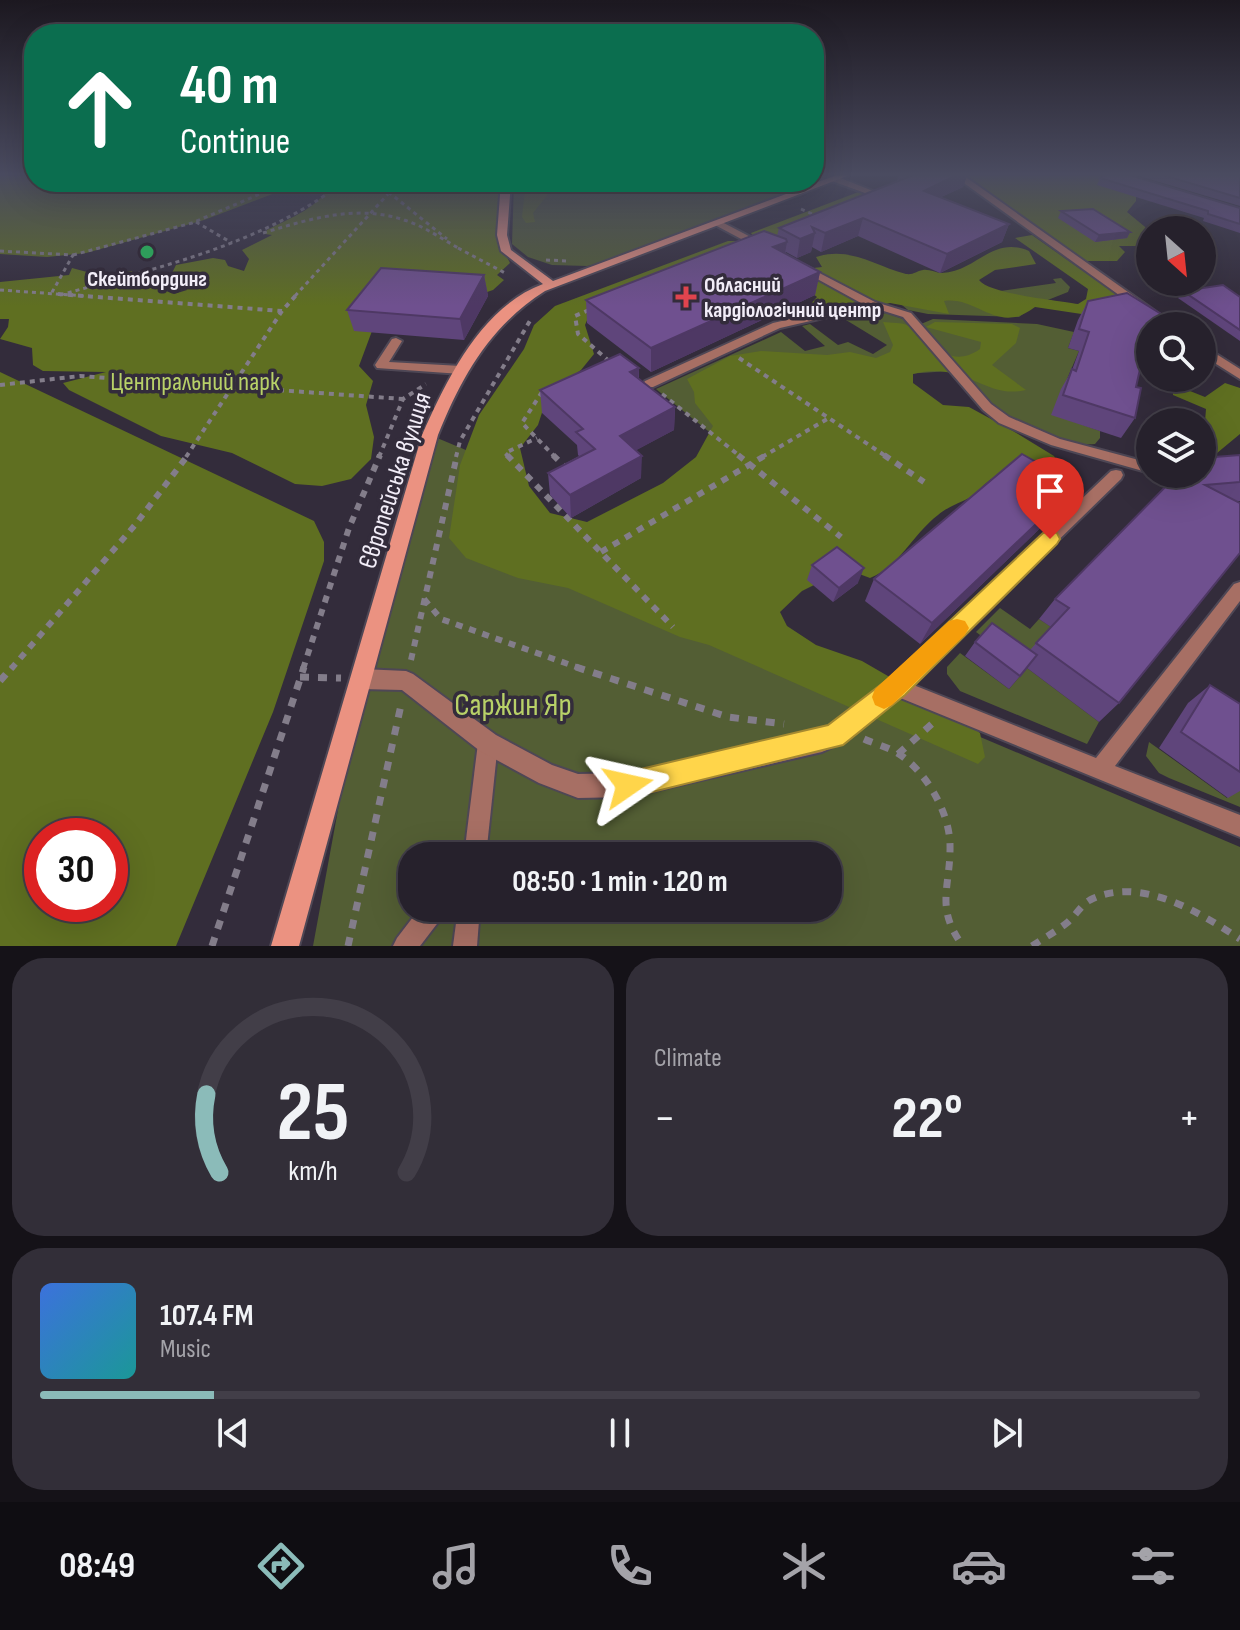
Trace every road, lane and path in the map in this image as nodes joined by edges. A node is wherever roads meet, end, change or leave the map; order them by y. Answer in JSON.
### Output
{"nodes":[{"id":1,"x":207,"y":217,"type":"edge"},
{"id":2,"x":288,"y":217,"type":"edge"},
{"id":3,"x":334,"y":217,"type":"edge"},
{"id":4,"x":367,"y":217,"type":"edge"},
{"id":5,"x":390,"y":217,"type":"edge"},
{"id":6,"x":418,"y":217,"type":"edge"},
{"id":7,"x":504,"y":217,"type":"edge"},
{"id":8,"x":734,"y":217,"type":"edge"},
{"id":9,"x":823,"y":217,"type":"edge"},
{"id":10,"x":1016,"y":217,"type":"edge"},
{"id":11,"x":196,"y":222,"type":"junction"},
{"id":12,"x":718,"y":223,"type":"junction"},
{"id":13,"x":808,"y":223,"type":"edge"},
{"id":14,"x":246,"y":238,"type":"junction"},
{"id":15,"x":233,"y":243,"type":"junction"},
{"id":16,"x":460,"y":249,"type":"junction"},
{"id":17,"x":769,"y":250,"type":"edge"},
{"id":18,"x":0,"y":251,"type":"edge"},
{"id":19,"x":73,"y":255,"type":"junction"},
{"id":20,"x":539,"y":258,"type":"dead end"},
{"id":21,"x":576,"y":260,"type":"dead end"},
{"id":22,"x":790,"y":261,"type":"edge"},
{"id":23,"x":507,"y":274,"type":"dead end"},
{"id":24,"x":551,"y":285,"type":"junction"},
{"id":25,"x":0,"y":290,"type":"edge"},
{"id":26,"x":51,"y":294,"type":"junction"},
{"id":27,"x":60,"y":295,"type":"junction"},
{"id":28,"x":871,"y":304,"type":"junction"},
{"id":29,"x":599,"y":306,"type":"edge"},
{"id":30,"x":282,"y":311,"type":"junction"},
{"id":31,"x":1150,"y":312,"type":"edge"},
{"id":32,"x":533,"y":315,"type":"dead end"},
{"id":33,"x":396,"y":341,"type":"dead end"},
{"id":34,"x":725,"y":349,"type":"junction"},
{"id":35,"x":1216,"y":359,"type":"edge"},
{"id":36,"x":598,"y":366,"type":"edge"},
{"id":37,"x":454,"y":370,"type":"junction"},
{"id":38,"x":1240,"y":375,"type":"edge"},
{"id":39,"x":649,"y":384,"type":"joint"},
{"id":40,"x":0,"y":385,"type":"edge"},
{"id":41,"x":234,"y":387,"type":"junction"},
{"id":42,"x":543,"y":390,"type":"edge"},
{"id":43,"x":403,"y":399,"type":"junction"},
{"id":44,"x":829,"y":418,"type":"junction"},
{"id":45,"x":537,"y":438,"type":"junction"},
{"id":46,"x":460,"y":441,"type":"dead end"},
{"id":47,"x":750,"y":464,"type":"junction"},
{"id":48,"x":1136,"y":464,"type":"edge"},
{"id":49,"x":1116,"y":475,"type":"dead end"},
{"id":50,"x":574,"y":476,"type":"edge"},
{"id":51,"x":924,"y":482,"type":"dead end"},
{"id":52,"x":841,"y":537,"type":"dead end"},
{"id":53,"x":601,"y":552,"type":"junction"},
{"id":54,"x":1240,"y":589,"type":"edge"},
{"id":55,"x":424,"y":599,"type":"dead end"},
{"id":56,"x":673,"y":627,"type":"dead end"},
{"id":57,"x":300,"y":677,"type":"junction"},
{"id":58,"x":362,"y":679,"type":"junction"},
{"id":59,"x":0,"y":681,"type":"edge"},
{"id":60,"x":896,"y":687,"type":"junction"},
{"id":61,"x":950,"y":709,"type":"junction"},
{"id":62,"x":799,"y":726,"type":"dead end"},
{"id":63,"x":841,"y":731,"type":"junction"},
{"id":64,"x":488,"y":743,"type":"junction"},
{"id":65,"x":898,"y":754,"type":"junction"},
{"id":66,"x":1100,"y":769,"type":"junction"},
{"id":67,"x":1240,"y":826,"type":"edge"},
{"id":68,"x":477,"y":842,"type":"edge"},
{"id":69,"x":424,"y":922,"type":"edge"},
{"id":70,"x":468,"y":922,"type":"edge"},
{"id":71,"x":1240,"y":939,"type":"edge"},
{"id":72,"x":212,"y":946,"type":"edge"},
{"id":73,"x":285,"y":946,"type":"edge"},
{"id":74,"x":405,"y":946,"type":"edge"},
{"id":75,"x":465,"y":946,"type":"edge"},
{"id":76,"x":963,"y":946,"type":"edge"},
{"id":77,"x":1032,"y":946,"type":"edge"}],
"edges":[{"from":1,"to":11,"type":"path"},
{"from":2,"to":14,"type":"path"},
{"from":3,"to":14,"type":"path"},
{"from":4,"to":30,"type":"path"},
{"from":5,"to":16,"type":"path"},
{"from":6,"to":16,"type":"path"},
{"from":7,"to":24,"type":"main road"},
{"from":8,"to":12,"type":"main road","name":"Європейська вулиця"},
{"from":9,"to":13,"type":"path"},
{"from":10,"to":31,"type":"street"},
{"from":11,"to":15,"type":"path"},
{"from":11,"to":19,"type":"path"},
{"from":12,"to":17,"type":"lane"},
{"from":12,"to":24,"type":"main road","name":"Європейська вулиця"},
{"from":14,"to":15,"type":"path"},
{"from":15,"to":27,"type":"path"},
{"from":16,"to":23,"type":"path"},
{"from":18,"to":19,"type":"path"},
{"from":19,"to":26,"type":"path"},
{"from":20,"to":21,"type":"path"},
{"from":22,"to":28,"type":"lane"},
{"from":24,"to":37,"type":"main road","name":"Європейська вулиця"},
{"from":25,"to":26,"type":"path"},
{"from":26,"to":27,"type":"path"},
{"from":27,"to":30,"type":"path"},
{"from":28,"to":34,"type":"lane"},
{"from":28,"to":48,"type":"lane"},
{"from":29,"to":36,"type":"path"},
{"from":30,"to":41,"type":"path"},
{"from":32,"to":46,"type":"path"},
{"from":33,"to":37,"type":"lane"},
{"from":34,"to":39,"type":"lane"},
{"from":34,"to":44,"type":"path"},
{"from":35,"to":38,"type":"street"},
{"from":37,"to":43,"type":"path"},
{"from":37,"to":58,"type":"main road","name":"Європейська вулиця"},
{"from":39,"to":47,"type":"path"},
{"from":40,"to":41,"type":"path"},
{"from":41,"to":43,"type":"path"},
{"from":41,"to":59,"type":"path"},
{"from":42,"to":45,"type":"path"},
{"from":43,"to":57,"type":"path"},
{"from":44,"to":47,"type":"path"},
{"from":44,"to":51,"type":"path"},
{"from":45,"to":50,"type":"path"},
{"from":45,"to":53,"type":"path"},
{"from":47,"to":52,"type":"path"},
{"from":47,"to":53,"type":"path"},
{"from":49,"to":60,"type":"lane"},
{"from":53,"to":56,"type":"path"},
{"from":54,"to":66,"type":"lane"},
{"from":55,"to":62,"type":"path"},
{"from":57,"to":58,"type":"path"},
{"from":57,"to":72,"type":"path"},
{"from":58,"to":64,"type":"street"},
{"from":58,"to":73,"type":"main road","name":"Європейська вулиця"},
{"from":60,"to":61,"type":"lane"},
{"from":60,"to":63,"type":"lane"},
{"from":61,"to":65,"type":"path"},
{"from":61,"to":66,"type":"lane"},
{"from":63,"to":64,"type":"street"},
{"from":63,"to":65,"type":"path"},
{"from":64,"to":68,"type":"lane"},
{"from":65,"to":76,"type":"path"},
{"from":66,"to":67,"type":"lane"},
{"from":69,"to":74,"type":"lane"},
{"from":70,"to":75,"type":"lane"},
{"from":71,"to":77,"type":"path"}]}
